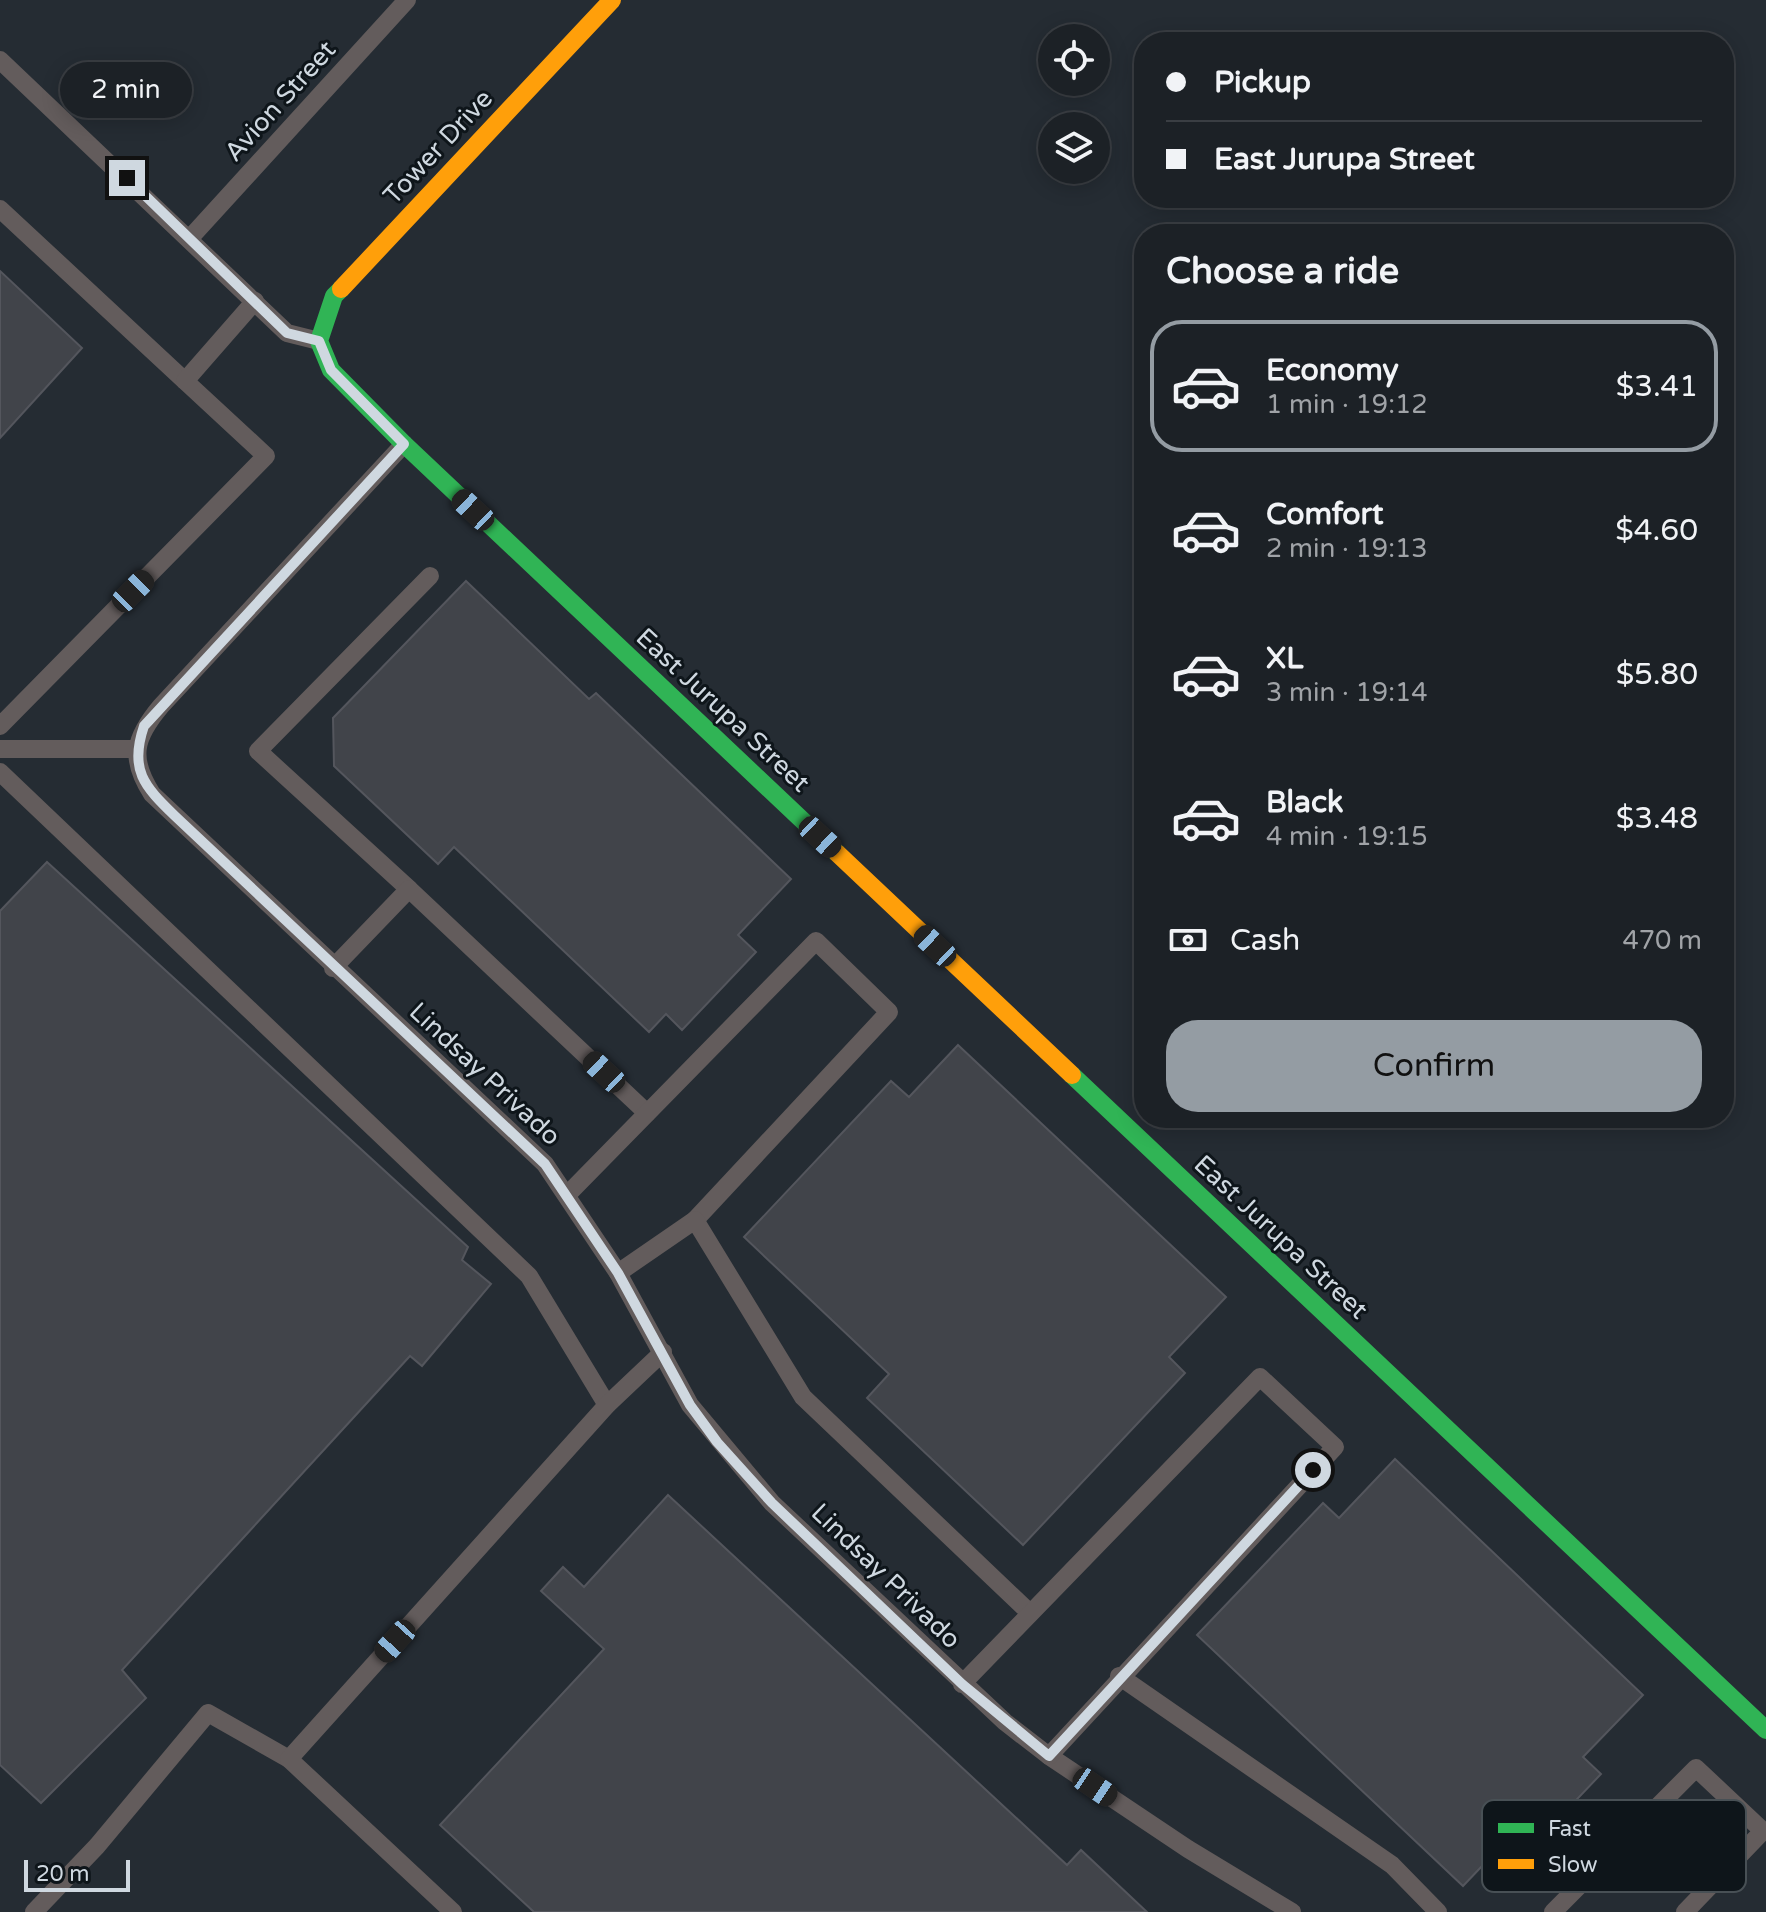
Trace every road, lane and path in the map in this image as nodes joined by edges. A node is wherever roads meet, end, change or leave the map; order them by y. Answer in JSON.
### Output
{"nodes":[{"id":1,"x":407,"y":0,"type":"edge"},
{"id":2,"x":612,"y":0,"type":"edge"},
{"id":3,"x":0,"y":60,"type":"edge"},
{"id":4,"x":0,"y":209,"type":"edge"},
{"id":5,"x":190,"y":238,"type":"junction"},
{"id":6,"x":255,"y":301,"type":"junction"},
{"id":7,"x":319,"y":341,"type":"junction"},
{"id":8,"x":185,"y":381,"type":"junction"},
{"id":9,"x":404,"y":444,"type":"junction"},
{"id":10,"x":430,"y":576,"type":"dead end"},
{"id":11,"x":0,"y":726,"type":"edge"},
{"id":12,"x":0,"y":749,"type":"edge"},
{"id":13,"x":136,"y":749,"type":"junction"},
{"id":14,"x":0,"y":772,"type":"edge"},
{"id":15,"x":409,"y":889,"type":"junction"},
{"id":16,"x":333,"y":968,"type":"junction"},
{"id":17,"x":647,"y":1113,"type":"junction"},
{"id":18,"x":568,"y":1194,"type":"junction"},
{"id":19,"x":695,"y":1220,"type":"junction"},
{"id":20,"x":618,"y":1273,"type":"junction"},
{"id":21,"x":663,"y":1352,"type":"junction"},
{"id":22,"x":607,"y":1405,"type":"junction"},
{"id":23,"x":1030,"y":1613,"type":"junction"},
{"id":24,"x":1119,"y":1676,"type":"junction"},
{"id":25,"x":962,"y":1684,"type":"junction"},
{"id":26,"x":1766,"y":1730,"type":"edge"},
{"id":27,"x":1049,"y":1756,"type":"junction"},
{"id":28,"x":289,"y":1759,"type":"junction"},
{"id":29,"x":1664,"y":1800,"type":"edge"},
{"id":30,"x":1730,"y":1800,"type":"edge"},
{"id":31,"x":1746,"y":1815,"type":"edge"},
{"id":32,"x":1746,"y":1849,"type":"edge"},
{"id":33,"x":1573,"y":1892,"type":"edge"},
{"id":34,"x":1704,"y":1892,"type":"edge"},
{"id":35,"x":34,"y":1912,"type":"edge"},
{"id":36,"x":453,"y":1912,"type":"edge"},
{"id":37,"x":1292,"y":1912,"type":"edge"},
{"id":38,"x":1438,"y":1912,"type":"edge"},
{"id":39,"x":1553,"y":1912,"type":"edge"},
{"id":40,"x":1685,"y":1912,"type":"edge"}],
"edges":[{"from":1,"to":5,"type":"lane","name":"Avion Street"},
{"from":2,"to":7,"type":"street","name":"Tower Drive"},
{"from":3,"to":5,"type":"lane"},
{"from":4,"to":8,"type":"lane"},
{"from":5,"to":6,"type":"lane"},
{"from":6,"to":7,"type":"lane"},
{"from":6,"to":8,"type":"lane"},
{"from":7,"to":9,"type":"street","name":"East Jurupa Street"},
{"from":8,"to":11,"type":"lane"},
{"from":9,"to":13,"type":"lane"},
{"from":9,"to":26,"type":"street","name":"East Jurupa Street"},
{"from":10,"to":15,"type":"lane"},
{"from":12,"to":13,"type":"lane"},
{"from":13,"to":16,"type":"lane","name":"Lindsay Privado"},
{"from":14,"to":22,"type":"lane"},
{"from":15,"to":16,"type":"lane"},
{"from":15,"to":17,"type":"lane"},
{"from":16,"to":18,"type":"lane","name":"Lindsay Privado"},
{"from":17,"to":18,"type":"lane"},
{"from":17,"to":19,"type":"lane"},
{"from":18,"to":20,"type":"lane","name":"Lindsay Privado"},
{"from":19,"to":20,"type":"lane"},
{"from":19,"to":23,"type":"lane"},
{"from":20,"to":21,"type":"lane","name":"Lindsay Privado"},
{"from":21,"to":22,"type":"lane"},
{"from":21,"to":25,"type":"lane","name":"Lindsay Privado"},
{"from":22,"to":28,"type":"lane"},
{"from":23,"to":24,"type":"lane"},
{"from":23,"to":25,"type":"lane"},
{"from":24,"to":27,"type":"lane"},
{"from":24,"to":38,"type":"lane"},
{"from":25,"to":27,"type":"lane","name":"Lindsay Privado"},
{"from":27,"to":37,"type":"lane","name":"Lindsay Privado"},
{"from":28,"to":35,"type":"lane"},
{"from":28,"to":36,"type":"lane"},
{"from":29,"to":30,"type":"lane"},
{"from":31,"to":32,"type":"lane"},
{"from":33,"to":39,"type":"lane"},
{"from":34,"to":40,"type":"lane"}]}
